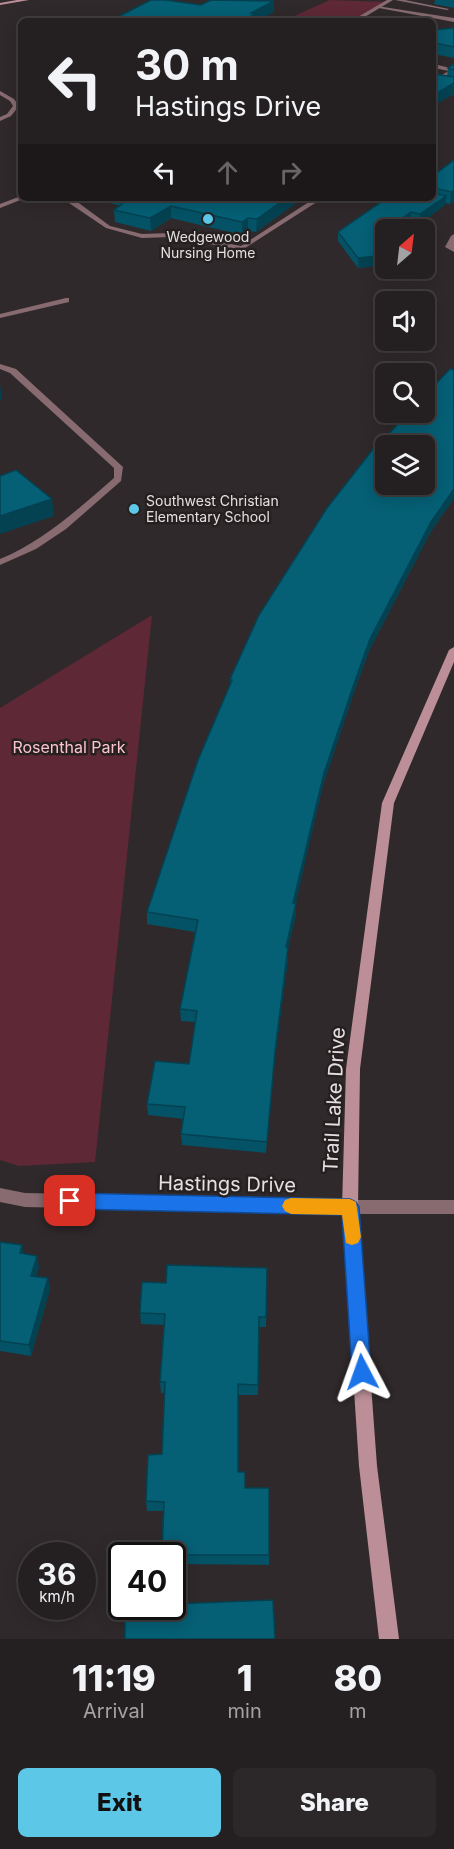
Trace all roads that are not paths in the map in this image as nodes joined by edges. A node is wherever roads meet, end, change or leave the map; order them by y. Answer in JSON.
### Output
{"nodes":[{"id":1,"x":27,"y":0,"type":"edge"},
{"id":2,"x":391,"y":0,"type":"edge"},
{"id":3,"x":397,"y":0,"type":"edge"},
{"id":4,"x":0,"y":4,"type":"edge"},
{"id":5,"x":379,"y":7,"type":"junction"},
{"id":6,"x":447,"y":9,"type":"dead end"},
{"id":7,"x":418,"y":13,"type":"junction"},
{"id":8,"x":359,"y":18,"type":"edge"},
{"id":9,"x":409,"y":18,"type":"edge"},
{"id":10,"x":454,"y":20,"type":"edge"},
{"id":11,"x":436,"y":66,"type":"edge"},
{"id":12,"x":436,"y":79,"type":"edge"},
{"id":13,"x":436,"y":81,"type":"edge"},
{"id":14,"x":444,"y":83,"type":"edge"},
{"id":15,"x":0,"y":93,"type":"edge"},
{"id":16,"x":0,"y":119,"type":"edge"},
{"id":17,"x":18,"y":199,"type":"edge"},
{"id":18,"x":75,"y":201,"type":"edge"},
{"id":19,"x":315,"y":201,"type":"edge"},
{"id":20,"x":0,"y":206,"type":"edge"},
{"id":21,"x":454,"y":236,"type":"edge"},
{"id":22,"x":451,"y":249,"type":"edge"},
{"id":23,"x":66,"y":300,"type":"dead end"},
{"id":24,"x":0,"y":316,"type":"edge"},
{"id":25,"x":0,"y":366,"type":"edge"},
{"id":26,"x":0,"y":562,"type":"edge"},
{"id":27,"x":454,"y":650,"type":"edge"},
{"id":28,"x":0,"y":1195,"type":"edge"},
{"id":29,"x":350,"y":1207,"type":"junction"},
{"id":30,"x":454,"y":1207,"type":"edge"},
{"id":31,"x":389,"y":1639,"type":"edge"}],
"edges":[{"from":1,"to":4,"type":"street"},
{"from":2,"to":5,"type":"street"},
{"from":3,"to":6,"type":"street"},
{"from":5,"to":7,"type":"street"},
{"from":5,"to":8,"type":"street"},
{"from":7,"to":9,"type":"street"},
{"from":7,"to":10,"type":"street"},
{"from":11,"to":12,"type":"street"},
{"from":13,"to":14,"type":"street"},
{"from":15,"to":16,"type":"street"},
{"from":17,"to":20,"type":"street"},
{"from":18,"to":19,"type":"street"},
{"from":21,"to":22,"type":"street"},
{"from":23,"to":24,"type":"street"},
{"from":25,"to":26,"type":"street"},
{"from":27,"to":29,"type":"street","name":"Trail Lake Drive"},
{"from":28,"to":29,"type":"street","name":"Hastings Drive"},
{"from":29,"to":30,"type":"street","name":"Hastings Drive"},
{"from":29,"to":31,"type":"street","name":"Trail Lake Drive"}]}
